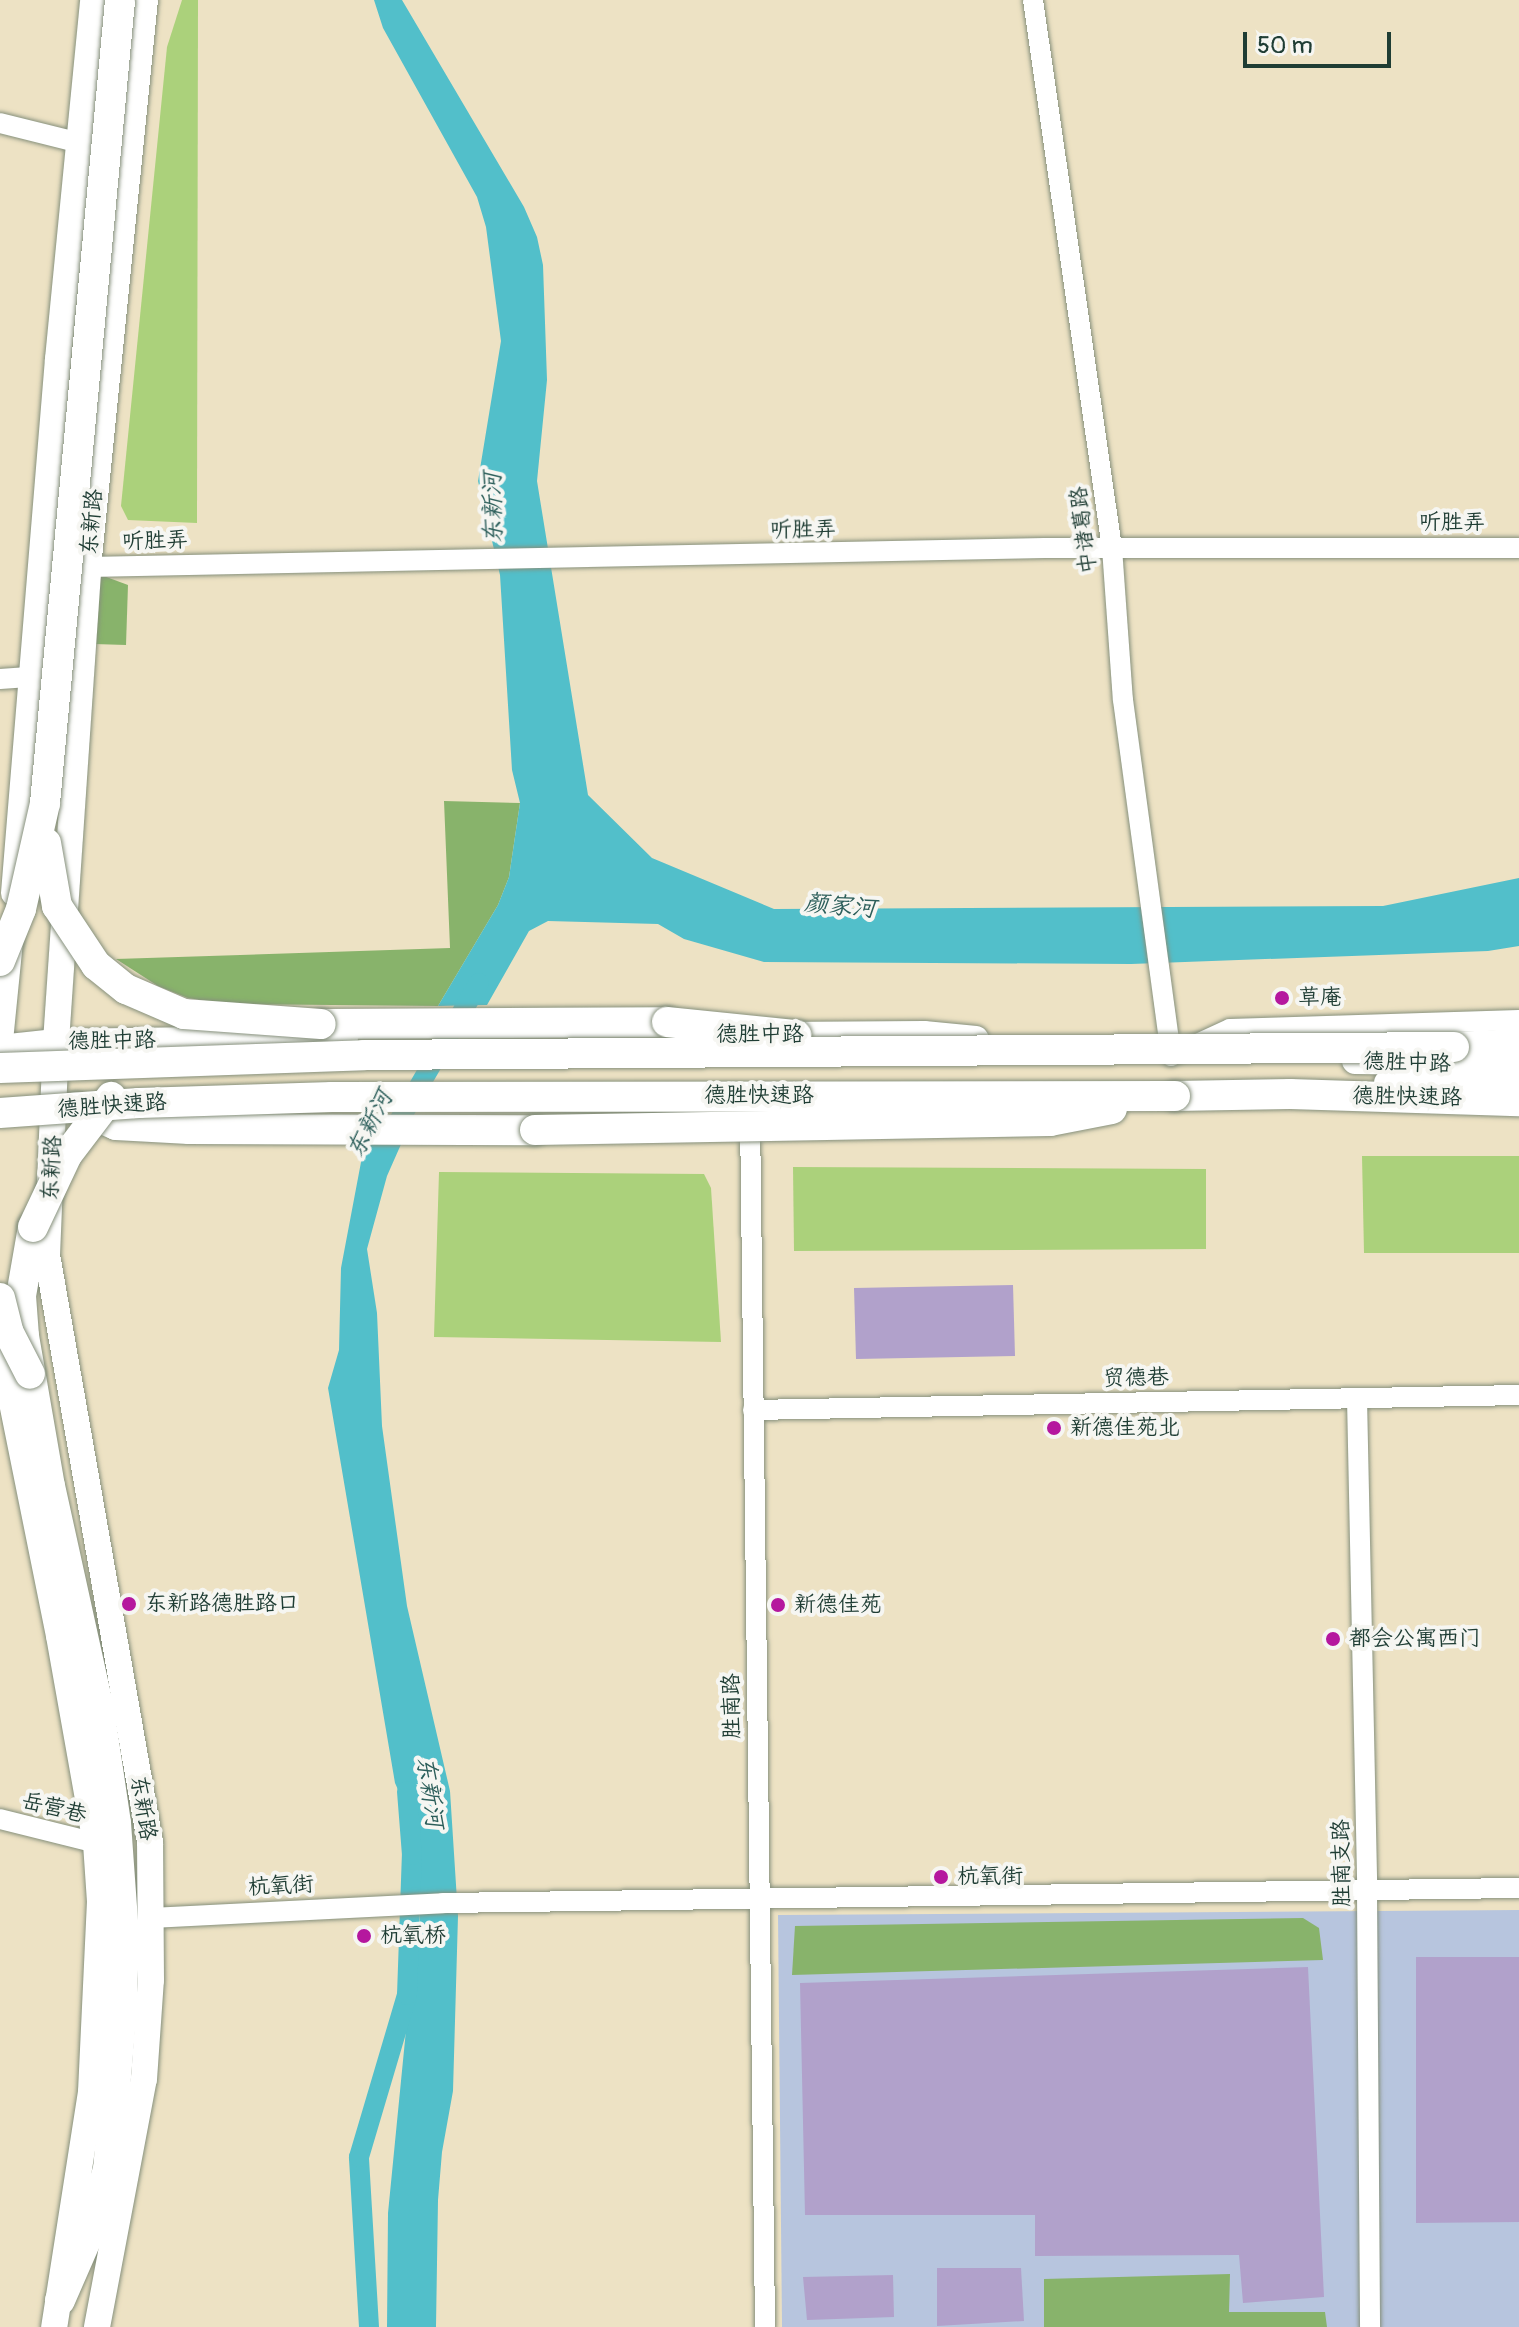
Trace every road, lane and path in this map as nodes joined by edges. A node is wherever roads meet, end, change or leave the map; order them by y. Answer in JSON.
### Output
{"nodes":[{"id":1,"x":93,"y":0,"type":"edge"},
{"id":2,"x":120,"y":0,"type":"edge"},
{"id":3,"x":145,"y":0,"type":"edge"},
{"id":4,"x":1033,"y":0,"type":"edge"},
{"id":5,"x":0,"y":123,"type":"edge"},
{"id":6,"x":80,"y":143,"type":"junction"},
{"id":7,"x":1112,"y":548,"type":"junction"},
{"id":8,"x":1519,"y":548,"type":"edge"},
{"id":9,"x":88,"y":567,"type":"junction"},
{"id":10,"x":32,"y":677,"type":"junction"},
{"id":11,"x":0,"y":679,"type":"edge"},
{"id":12,"x":45,"y":803,"type":"junction"},
{"id":13,"x":0,"y":961,"type":"edge"},
{"id":14,"x":1519,"y":1020,"type":"edge"},
{"id":15,"x":321,"y":1024,"type":"junction"},
{"id":16,"x":0,"y":1041,"type":"edge"},
{"id":17,"x":56,"y":1042,"type":"junction"},
{"id":18,"x":1519,"y":1044,"type":"edge"},
{"id":19,"x":0,"y":1048,"type":"edge"},
{"id":20,"x":949,"y":1051,"type":"junction"},
{"id":21,"x":1171,"y":1056,"type":"junction"},
{"id":22,"x":1519,"y":1063,"type":"edge"},
{"id":23,"x":0,"y":1068,"type":"edge"},
{"id":24,"x":1519,"y":1083,"type":"edge"},
{"id":25,"x":749,"y":1085,"type":"junction"},
{"id":26,"x":1175,"y":1096,"type":"junction"},
{"id":27,"x":56,"y":1097,"type":"junction"},
{"id":28,"x":0,"y":1100,"type":"edge"},
{"id":29,"x":1519,"y":1101,"type":"edge"},
{"id":30,"x":0,"y":1113,"type":"edge"},
{"id":31,"x":0,"y":1285,"type":"edge"},
{"id":32,"x":0,"y":1298,"type":"edge"},
{"id":33,"x":30,"y":1374,"type":"junction"},
{"id":34,"x":1519,"y":1395,"type":"edge"},
{"id":35,"x":1357,"y":1398,"type":"junction"},
{"id":36,"x":753,"y":1410,"type":"junction"},
{"id":37,"x":0,"y":1819,"type":"edge"},
{"id":38,"x":96,"y":1843,"type":"junction"},
{"id":39,"x":1519,"y":1888,"type":"edge"},
{"id":40,"x":1367,"y":1891,"type":"junction"},
{"id":41,"x":759,"y":1898,"type":"junction"},
{"id":42,"x":151,"y":1918,"type":"junction"},
{"id":43,"x":57,"y":2313,"type":"edge"},
{"id":44,"x":97,"y":2327,"type":"edge"},
{"id":45,"x":765,"y":2327,"type":"edge"},
{"id":46,"x":1370,"y":2327,"type":"edge"}],
"edges":[{"from":1,"to":6,"type":"main road"},
{"from":2,"to":12,"type":"highway","bridge":true},
{"from":3,"to":9,"type":"main road","name":"东新路"},
{"from":4,"to":7,"type":"street","name":"中诸葛路"},
{"from":5,"to":6,"type":"street"},
{"from":6,"to":10,"type":"main road"},
{"from":7,"to":8,"type":"street","name":"听胜弄"},
{"from":7,"to":9,"type":"street","name":"听胜弄"},
{"from":7,"to":21,"type":"street","name":"中诸葛路"},
{"from":9,"to":17,"type":"main road","name":"东新路"},
{"from":10,"to":11,"type":"street"},
{"from":10,"to":16,"type":"main road"},
{"from":12,"to":13,"type":"highway","bridge":true},
{"from":12,"to":15,"type":"highway","bridge":true},
{"from":14,"to":21,"type":"street"},
{"from":15,"to":20,"type":"highway","bridge":true},
{"from":15,"to":33,"type":"highway","bridge":true},
{"from":17,"to":19,"type":"main road","name":"德胜中路"},
{"from":17,"to":21,"type":"main road","name":"德胜中路"},
{"from":17,"to":27,"type":"main road","name":"东新路"},
{"from":18,"to":20,"type":"highway","name":"德胜快速路","bridge":true},
{"from":20,"to":23,"type":"highway","name":"德胜快速路","bridge":true},
{"from":21,"to":22,"type":"main road","name":"德胜中路"},
{"from":24,"to":25,"type":"main road","name":"德胜中路"},
{"from":25,"to":27,"type":"main road","name":"德胜中路"},
{"from":25,"to":36,"type":"street","name":"胜南路"},
{"from":26,"to":27,"type":"highway","bridge":true},
{"from":26,"to":29,"type":"highway","name":"德胜快速路"},
{"from":26,"to":30,"type":"highway","name":"德胜快速路","bridge":true},
{"from":27,"to":28,"type":"main road","name":"德胜中路"},
{"from":27,"to":42,"type":"main road","name":"东新路"},
{"from":31,"to":38,"type":"main road"},
{"from":32,"to":33,"type":"highway","bridge":true},
{"from":33,"to":43,"type":"highway"},
{"from":34,"to":35,"type":"street","name":"贸德巷"},
{"from":35,"to":36,"type":"street","name":"贸德巷"},
{"from":35,"to":40,"type":"street","name":"胜南支路"},
{"from":36,"to":41,"type":"street","name":"胜南路"},
{"from":37,"to":38,"type":"street","name":"岳营巷"},
{"from":38,"to":43,"type":"main road"},
{"from":39,"to":40,"type":"street","name":"杭氧街"},
{"from":40,"to":41,"type":"street","name":"杭氧街"},
{"from":40,"to":46,"type":"street","name":"胜南支路"},
{"from":41,"to":42,"type":"street","name":"杭氧街"},
{"from":41,"to":45,"type":"street","name":"胜南路"},
{"from":42,"to":44,"type":"main road","name":"东新路"}]}
